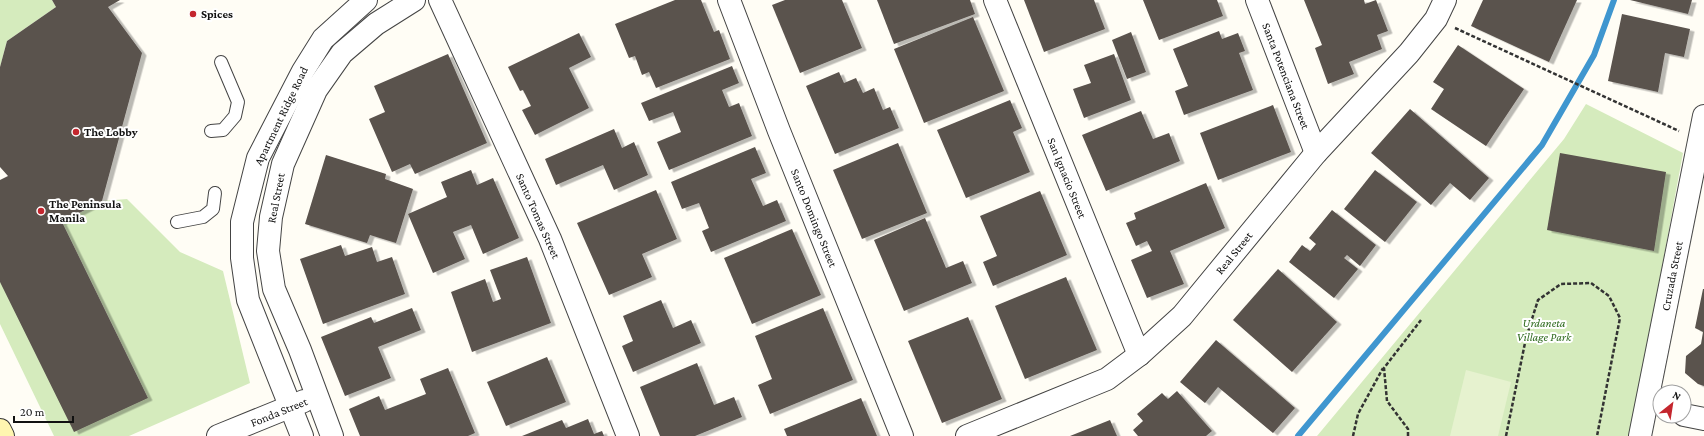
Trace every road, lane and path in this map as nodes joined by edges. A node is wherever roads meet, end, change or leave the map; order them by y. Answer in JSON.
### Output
{"nodes":[{"id":1,"x":366,"y":0,"type":"edge"},
{"id":2,"x":414,"y":0,"type":"edge"},
{"id":3,"x":440,"y":0,"type":"edge"},
{"id":4,"x":729,"y":0,"type":"edge"},
{"id":5,"x":995,"y":0,"type":"edge"},
{"id":6,"x":1257,"y":0,"type":"edge"},
{"id":7,"x":1440,"y":10,"type":"edge"},
{"id":8,"x":221,"y":62,"type":"dead end"},
{"id":9,"x":1702,"y":127,"type":"edge"},
{"id":10,"x":211,"y":131,"type":"dead end"},
{"id":11,"x":1316,"y":153,"type":"junction"},
{"id":12,"x":215,"y":194,"type":"dead end"},
{"id":13,"x":177,"y":222,"type":"dead end"},
{"id":14,"x":1421,"y":320,"type":"dead end"},
{"id":15,"x":1139,"y":355,"type":"junction"},
{"id":16,"x":1384,"y":368,"type":"junction"},
{"id":17,"x":1657,"y":384,"type":"edge"},
{"id":18,"x":317,"y":396,"type":"junction"},
{"id":19,"x":291,"y":407,"type":"junction"},
{"id":20,"x":1652,"y":411,"type":"edge"},
{"id":21,"x":1692,"y":417,"type":"edge"},
{"id":22,"x":1704,"y":419,"type":"edge"},
{"id":23,"x":0,"y":430,"type":"edge"},
{"id":24,"x":3,"y":436,"type":"edge"},
{"id":25,"x":218,"y":436,"type":"edge"},
{"id":26,"x":302,"y":436,"type":"edge"},
{"id":27,"x":332,"y":436,"type":"edge"},
{"id":28,"x":628,"y":436,"type":"edge"},
{"id":29,"x":902,"y":436,"type":"edge"},
{"id":30,"x":967,"y":436,"type":"edge"},
{"id":31,"x":1353,"y":436,"type":"edge"},
{"id":32,"x":1408,"y":436,"type":"edge"},
{"id":33,"x":1506,"y":436,"type":"edge"},
{"id":34,"x":1597,"y":436,"type":"edge"},
{"id":35,"x":1640,"y":436,"type":"edge"}],
"edges":[{"from":1,"to":19,"type":"street","name":"Apartment Ridge Road"},
{"from":2,"to":18,"type":"street","name":"Real Street"},
{"from":3,"to":28,"type":"street","name":"Santo Tomas Street"},
{"from":4,"to":29,"type":"street","name":"Santo Domingo Street"},
{"from":5,"to":15,"type":"street","name":"San Ignacio Street"},
{"from":6,"to":11,"type":"street","name":"Santa Potenciana Street"},
{"from":7,"to":9,"type":"path"},
{"from":7,"to":11,"type":"street","name":"Real Street"},
{"from":8,"to":10,"type":"lane"},
{"from":9,"to":17,"type":"street","name":"Cruzada Street"},
{"from":11,"to":15,"type":"street","name":"Real Street"},
{"from":12,"to":13,"type":"lane"},
{"from":14,"to":16,"type":"path"},
{"from":15,"to":30,"type":"street","name":"Real Street"},
{"from":16,"to":31,"type":"path"},
{"from":16,"to":32,"type":"path"},
{"from":18,"to":19,"type":"street","name":"Fonda Street"},
{"from":18,"to":27,"type":"street","name":"Real Street"},
{"from":19,"to":25,"type":"street","name":"Fonda Street"},
{"from":19,"to":26,"type":"street","name":"Apartment Ridge Road"},
{"from":20,"to":35,"type":"street","name":"Cruzada Street"},
{"from":21,"to":22,"type":"street"},
{"from":23,"to":24,"type":"main road"},
{"from":33,"to":34,"type":"path"}]}
